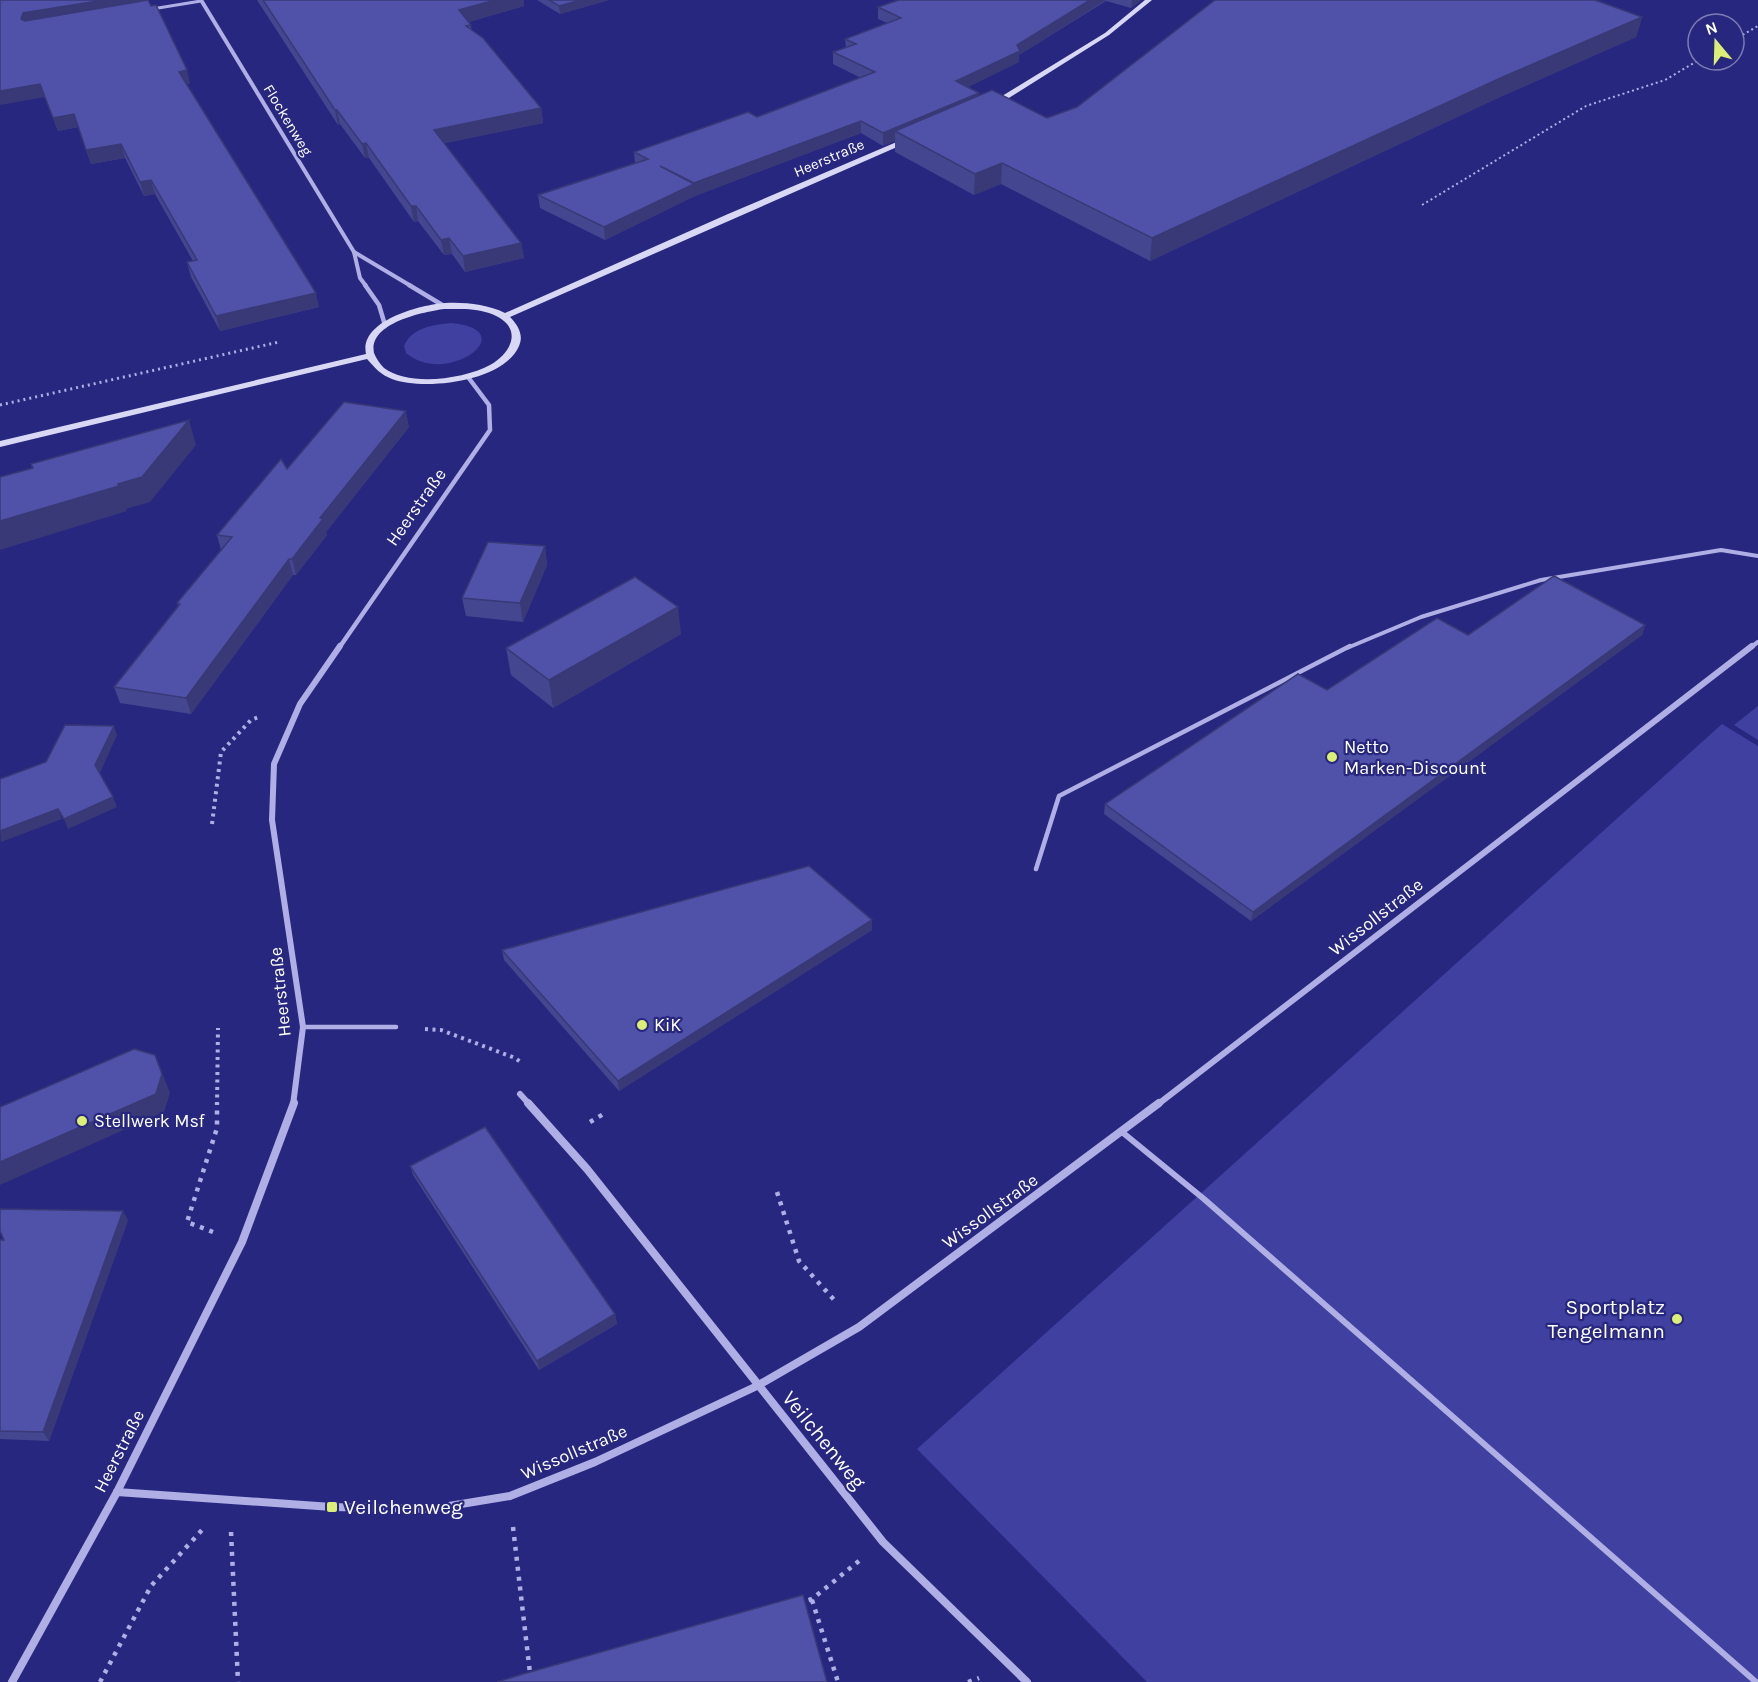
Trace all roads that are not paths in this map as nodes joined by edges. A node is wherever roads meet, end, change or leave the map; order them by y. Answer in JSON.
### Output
{"nodes":[{"id":1,"x":201,"y":0,"type":"edge"},
{"id":2,"x":1149,"y":0,"type":"edge"},
{"id":3,"x":144,"y":10,"type":"edge"},
{"id":4,"x":981,"y":110,"type":"edge"},
{"id":5,"x":915,"y":137,"type":"edge"},
{"id":6,"x":354,"y":252,"type":"junction"},
{"id":7,"x":444,"y":306,"type":"junction"},
{"id":8,"x":504,"y":317,"type":"junction"},
{"id":9,"x":385,"y":325,"type":"junction"},
{"id":10,"x":370,"y":356,"type":"junction"},
{"id":11,"x":468,"y":377,"type":"junction"},
{"id":12,"x":0,"y":444,"type":"edge"},
{"id":13,"x":1758,"y":556,"type":"edge"},
{"id":14,"x":1758,"y":642,"type":"edge"},
{"id":15,"x":1036,"y":869,"type":"dead end"},
{"id":16,"x":303,"y":1027,"type":"junction"},
{"id":17,"x":396,"y":1027,"type":"road end"},
{"id":18,"x":520,"y":1094,"type":"dead end"},
{"id":19,"x":1122,"y":1132,"type":"junction"},
{"id":20,"x":757,"y":1386,"type":"junction"},
{"id":21,"x":117,"y":1492,"type":"junction"},
{"id":22,"x":12,"y":1682,"type":"edge"},
{"id":23,"x":1027,"y":1682,"type":"edge"},
{"id":24,"x":1756,"y":1682,"type":"edge"}],
"edges":[{"from":1,"to":3,"type":"lane"},
{"from":1,"to":6,"type":"street","name":"Flockenweg"},
{"from":2,"to":4,"type":"street"},
{"from":5,"to":8,"type":"street","name":"Heerstraße"},
{"from":6,"to":7,"type":"street"},
{"from":6,"to":9,"type":"street","name":"Flockenweg"},
{"from":7,"to":8,"type":"street"},
{"from":7,"to":9,"type":"street"},
{"from":8,"to":11,"type":"street"},
{"from":9,"to":10,"type":"street"},
{"from":10,"to":11,"type":"street"},
{"from":10,"to":12,"type":"street"},
{"from":11,"to":16,"type":"street","name":"Heerstraße"},
{"from":13,"to":15,"type":"lane"},
{"from":14,"to":19,"type":"street","name":"Wissollstraße"},
{"from":16,"to":17,"type":"lane"},
{"from":16,"to":21,"type":"street","name":"Heerstraße"},
{"from":18,"to":20,"type":"street","name":"Veilchenweg"},
{"from":19,"to":20,"type":"street","name":"Wissollstraße"},
{"from":19,"to":24,"type":"lane"},
{"from":20,"to":21,"type":"street","name":"Wissollstraße"},
{"from":20,"to":23,"type":"street","name":"Veilchenweg"},
{"from":21,"to":22,"type":"street","name":"Heerstraße"}]}
